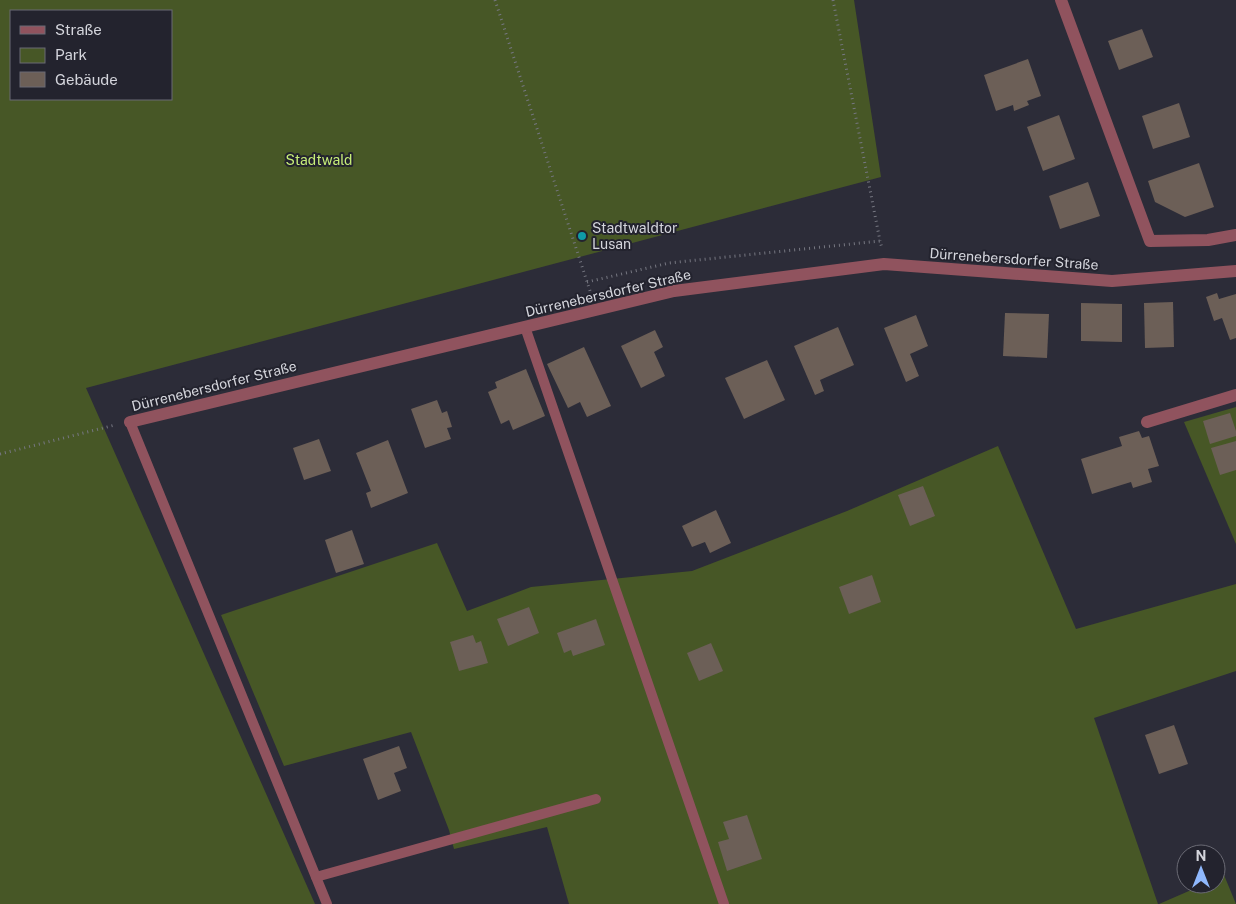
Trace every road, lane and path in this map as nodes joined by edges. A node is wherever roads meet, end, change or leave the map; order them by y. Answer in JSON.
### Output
{"nodes":[{"id":1,"x":495,"y":0,"type":"edge"},
{"id":2,"x":833,"y":0,"type":"edge"},
{"id":3,"x":1061,"y":0,"type":"edge"},
{"id":4,"x":1236,"y":234,"type":"edge"},
{"id":5,"x":880,"y":241,"type":"junction"},
{"id":6,"x":884,"y":264,"type":"junction"},
{"id":7,"x":1236,"y":271,"type":"edge"},
{"id":8,"x":525,"y":327,"type":"junction"},
{"id":9,"x":1236,"y":395,"type":"edge"},
{"id":10,"x":130,"y":422,"type":"junction"},
{"id":11,"x":1147,"y":422,"type":"dead end"},
{"id":12,"x":0,"y":454,"type":"edge"},
{"id":13,"x":596,"y":798,"type":"dead end"},
{"id":14,"x":316,"y":877,"type":"junction"},
{"id":15,"x":327,"y":904,"type":"edge"},
{"id":16,"x":724,"y":904,"type":"edge"}],
"edges":[{"from":1,"to":5,"type":"path"},
{"from":2,"to":5,"type":"path"},
{"from":3,"to":4,"type":"street"},
{"from":5,"to":6,"type":"path"},
{"from":6,"to":7,"type":"street","name":"Dürrenebersdorfer Straße"},
{"from":6,"to":8,"type":"street","name":"Dürrenebersdorfer Straße"},
{"from":8,"to":10,"type":"street","name":"Dürrenebersdorfer Straße"},
{"from":8,"to":16,"type":"lane"},
{"from":9,"to":11,"type":"street"},
{"from":10,"to":12,"type":"path","name":"Dürrenebersdorfer Straße"},
{"from":10,"to":14,"type":"lane"},
{"from":13,"to":14,"type":"lane"},
{"from":14,"to":15,"type":"lane"}]}
